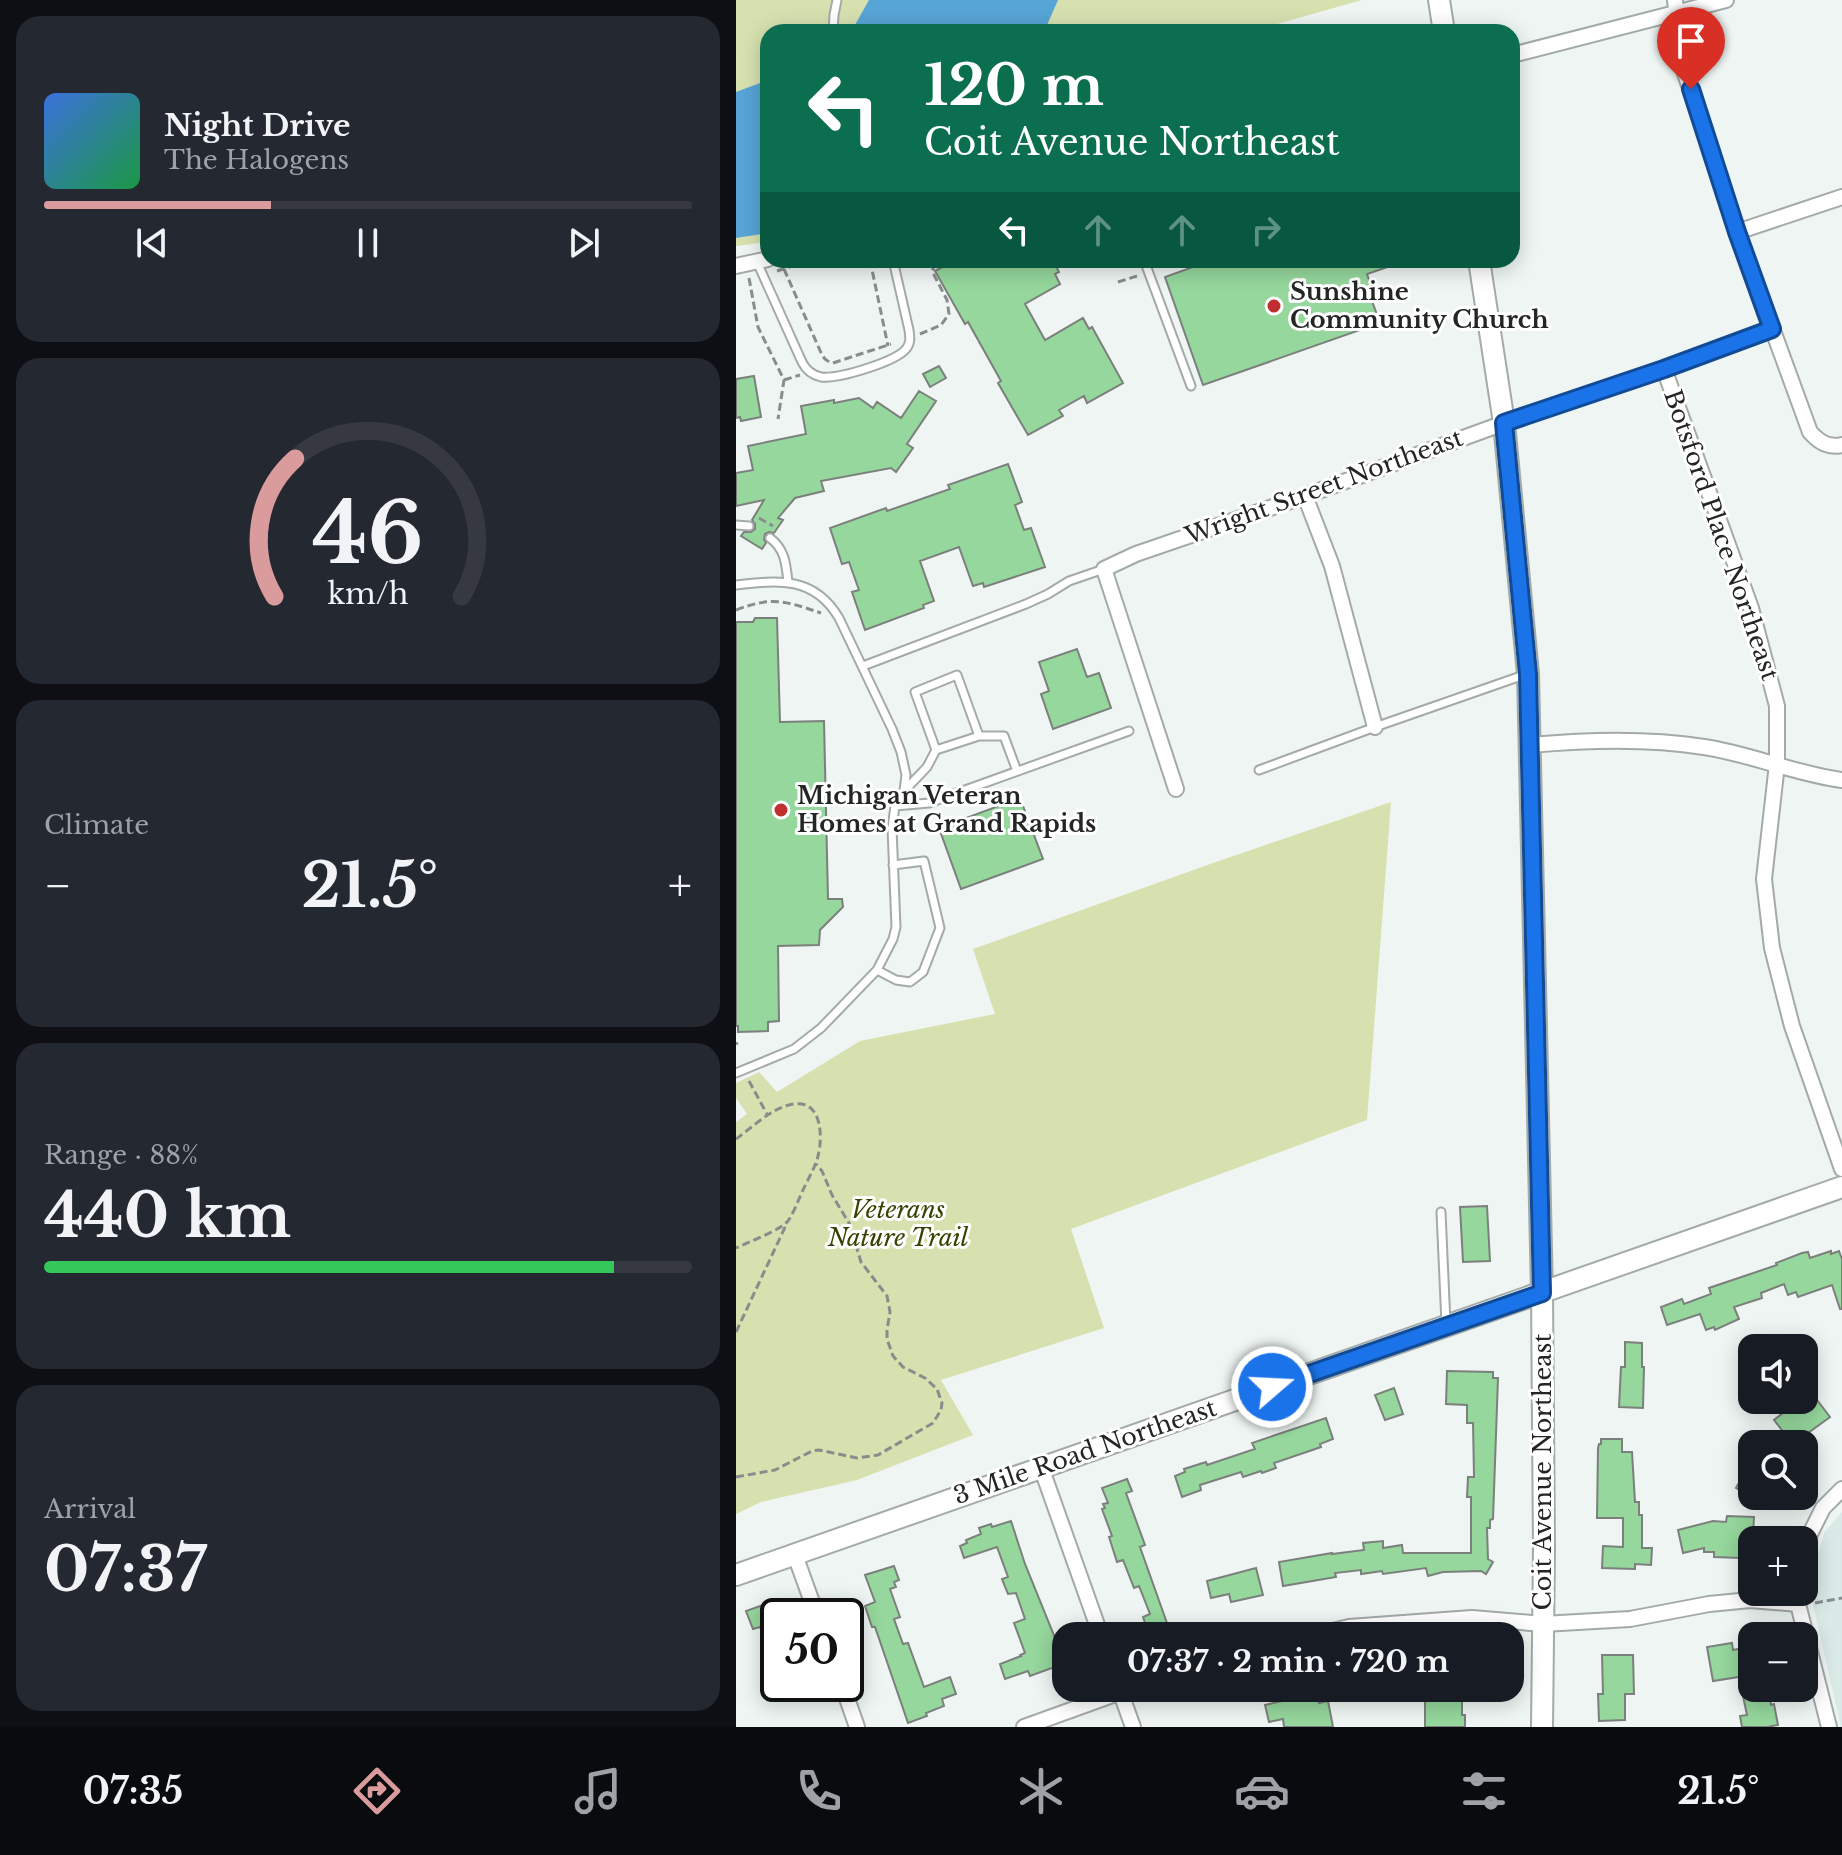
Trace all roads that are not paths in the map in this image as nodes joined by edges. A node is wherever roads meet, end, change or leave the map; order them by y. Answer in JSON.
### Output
{"nodes":[{"id":1,"x":837,"y":0,"type":"edge"},
{"id":2,"x":1439,"y":0,"type":"edge"},
{"id":3,"x":1726,"y":0,"type":"edge"},
{"id":4,"x":1676,"y":7,"type":"edge"},
{"id":5,"x":833,"y":24,"type":"edge"},
{"id":6,"x":1443,"y":24,"type":"edge"},
{"id":7,"x":1520,"y":53,"type":"edge"},
{"id":8,"x":1842,"y":197,"type":"edge"},
{"id":9,"x":1737,"y":232,"type":"junction"},
{"id":10,"x":760,"y":260,"type":"edge"},
{"id":11,"x":736,"y":266,"type":"edge"},
{"id":12,"x":765,"y":268,"type":"edge"},
{"id":13,"x":895,"y":268,"type":"edge"},
{"id":14,"x":1147,"y":268,"type":"edge"},
{"id":15,"x":1480,"y":268,"type":"edge"},
{"id":16,"x":1772,"y":329,"type":"junction"},
{"id":17,"x":1664,"y":369,"type":"junction"},
{"id":18,"x":1191,"y":386,"type":"dead end"},
{"id":19,"x":1504,"y":423,"type":"junction"},
{"id":20,"x":1842,"y":445,"type":"edge"},
{"id":21,"x":1305,"y":496,"type":"junction"},
{"id":22,"x":736,"y":525,"type":"edge"},
{"id":23,"x":749,"y":526,"type":"dead end"},
{"id":24,"x":770,"y":538,"type":"dead end"},
{"id":25,"x":1104,"y":569,"type":"junction"},
{"id":26,"x":788,"y":582,"type":"junction"},
{"id":27,"x":736,"y":585,"type":"edge"},
{"id":28,"x":863,"y":666,"type":"junction"},
{"id":29,"x":1528,"y":674,"type":"junction"},
{"id":30,"x":1375,"y":727,"type":"junction"},
{"id":31,"x":1129,"y":731,"type":"dead end"},
{"id":32,"x":979,"y":736,"type":"junction"},
{"id":33,"x":1530,"y":745,"type":"junction"},
{"id":34,"x":936,"y":750,"type":"junction"},
{"id":35,"x":1777,"y":764,"type":"junction"},
{"id":36,"x":1259,"y":770,"type":"dead end"},
{"id":37,"x":1017,"y":771,"type":"junction"},
{"id":38,"x":1842,"y":780,"type":"edge"},
{"id":39,"x":1176,"y":789,"type":"dead end"},
{"id":40,"x":904,"y":791,"type":"junction"},
{"id":41,"x":895,"y":806,"type":"junction"},
{"id":42,"x":893,"y":865,"type":"junction"},
{"id":43,"x":877,"y":970,"type":"junction"},
{"id":44,"x":739,"y":1072,"type":"edge"},
{"id":45,"x":1842,"y":1169,"type":"edge"},
{"id":46,"x":1842,"y":1187,"type":"edge"},
{"id":47,"x":1441,"y":1212,"type":"dead end"},
{"id":48,"x":1542,"y":1293,"type":"junction"},
{"id":49,"x":1446,"y":1326,"type":"junction"},
{"id":50,"x":1041,"y":1467,"type":"junction"},
{"id":51,"x":1842,"y":1489,"type":"edge"},
{"id":52,"x":1814,"y":1526,"type":"edge"},
{"id":53,"x":795,"y":1555,"type":"junction"},
{"id":54,"x":736,"y":1575,"type":"edge"},
{"id":55,"x":811,"y":1598,"type":"edge"},
{"id":56,"x":1738,"y":1601,"type":"edge"},
{"id":57,"x":1800,"y":1606,"type":"edge"},
{"id":58,"x":1096,"y":1622,"type":"edge"},
{"id":59,"x":1417,"y":1622,"type":"edge"},
{"id":60,"x":1519,"y":1622,"type":"edge"},
{"id":61,"x":1524,"y":1622,"type":"edge"},
{"id":62,"x":1543,"y":1624,"type":"junction"},
{"id":63,"x":848,"y":1702,"type":"edge"},
{"id":64,"x":1090,"y":1702,"type":"edge"},
{"id":65,"x":1127,"y":1702,"type":"edge"},
{"id":66,"x":857,"y":1727,"type":"edge"},
{"id":67,"x":1024,"y":1727,"type":"edge"},
{"id":68,"x":1133,"y":1727,"type":"edge"},
{"id":69,"x":1542,"y":1727,"type":"edge"},
{"id":70,"x":1829,"y":1727,"type":"edge"}],
"edges":[{"from":1,"to":5,"type":"lane"},
{"from":2,"to":6,"type":"main road"},
{"from":3,"to":4,"type":"street"},
{"from":4,"to":7,"type":"street"},
{"from":4,"to":9,"type":"street"},
{"from":8,"to":9,"type":"street"},
{"from":9,"to":16,"type":"street"},
{"from":10,"to":11,"type":"street"},
{"from":12,"to":13,"type":"lane"},
{"from":14,"to":18,"type":"lane"},
{"from":15,"to":19,"type":"main road","name":"Coit Avenue Northeast"},
{"from":16,"to":17,"type":"street","name":"Wright Street Northeast"},
{"from":16,"to":20,"type":"street"},
{"from":17,"to":19,"type":"street","name":"Wright Street Northeast"},
{"from":17,"to":35,"type":"street","name":"Botsford Place Northeast"},
{"from":19,"to":21,"type":"street","name":"Wright Street Northeast"},
{"from":19,"to":29,"type":"main road","name":"Coit Avenue Northeast"},
{"from":21,"to":25,"type":"street","name":"Wright Street Northeast"},
{"from":21,"to":30,"type":"street"},
{"from":22,"to":23,"type":"lane"},
{"from":24,"to":26,"type":"lane"},
{"from":25,"to":28,"type":"lane"},
{"from":25,"to":39,"type":"street"},
{"from":26,"to":27,"type":"lane"},
{"from":26,"to":28,"type":"lane"},
{"from":28,"to":40,"type":"lane"},
{"from":29,"to":30,"type":"lane"},
{"from":29,"to":33,"type":"main road","name":"Coit Avenue Northeast"},
{"from":30,"to":36,"type":"lane"},
{"from":31,"to":37,"type":"lane"},
{"from":32,"to":34,"type":"lane"},
{"from":32,"to":34,"type":"lane"},
{"from":32,"to":37,"type":"lane"},
{"from":33,"to":35,"type":"street"},
{"from":33,"to":48,"type":"main road","name":"Coit Avenue Northeast"},
{"from":34,"to":40,"type":"lane"},
{"from":35,"to":38,"type":"street"},
{"from":35,"to":45,"type":"street","name":"Botsford Place Northeast"},
{"from":37,"to":41,"type":"lane"},
{"from":40,"to":41,"type":"lane"},
{"from":41,"to":42,"type":"lane"},
{"from":42,"to":43,"type":"lane"},
{"from":42,"to":43,"type":"lane"},
{"from":43,"to":44,"type":"lane"},
{"from":46,"to":48,"type":"main road","name":"3 Mile Road Northeast"},
{"from":47,"to":49,"type":"lane"},
{"from":48,"to":49,"type":"main road","name":"3 Mile Road Northeast"},
{"from":48,"to":62,"type":"main road","name":"Coit Avenue Northeast"},
{"from":49,"to":50,"type":"main road","name":"3 Mile Road Northeast"},
{"from":50,"to":53,"type":"main road","name":"3 Mile Road Northeast"},
{"from":50,"to":58,"type":"street"},
{"from":51,"to":52,"type":"street"},
{"from":53,"to":54,"type":"main road","name":"3 Mile Road Northeast"},
{"from":53,"to":55,"type":"street"},
{"from":56,"to":62,"type":"street"},
{"from":57,"to":70,"type":"street"},
{"from":59,"to":60,"type":"street"},
{"from":61,"to":62,"type":"street"},
{"from":62,"to":69,"type":"main road","name":"Coit Avenue Northeast"},
{"from":63,"to":66,"type":"street"},
{"from":64,"to":67,"type":"street"},
{"from":65,"to":68,"type":"street"}]}
